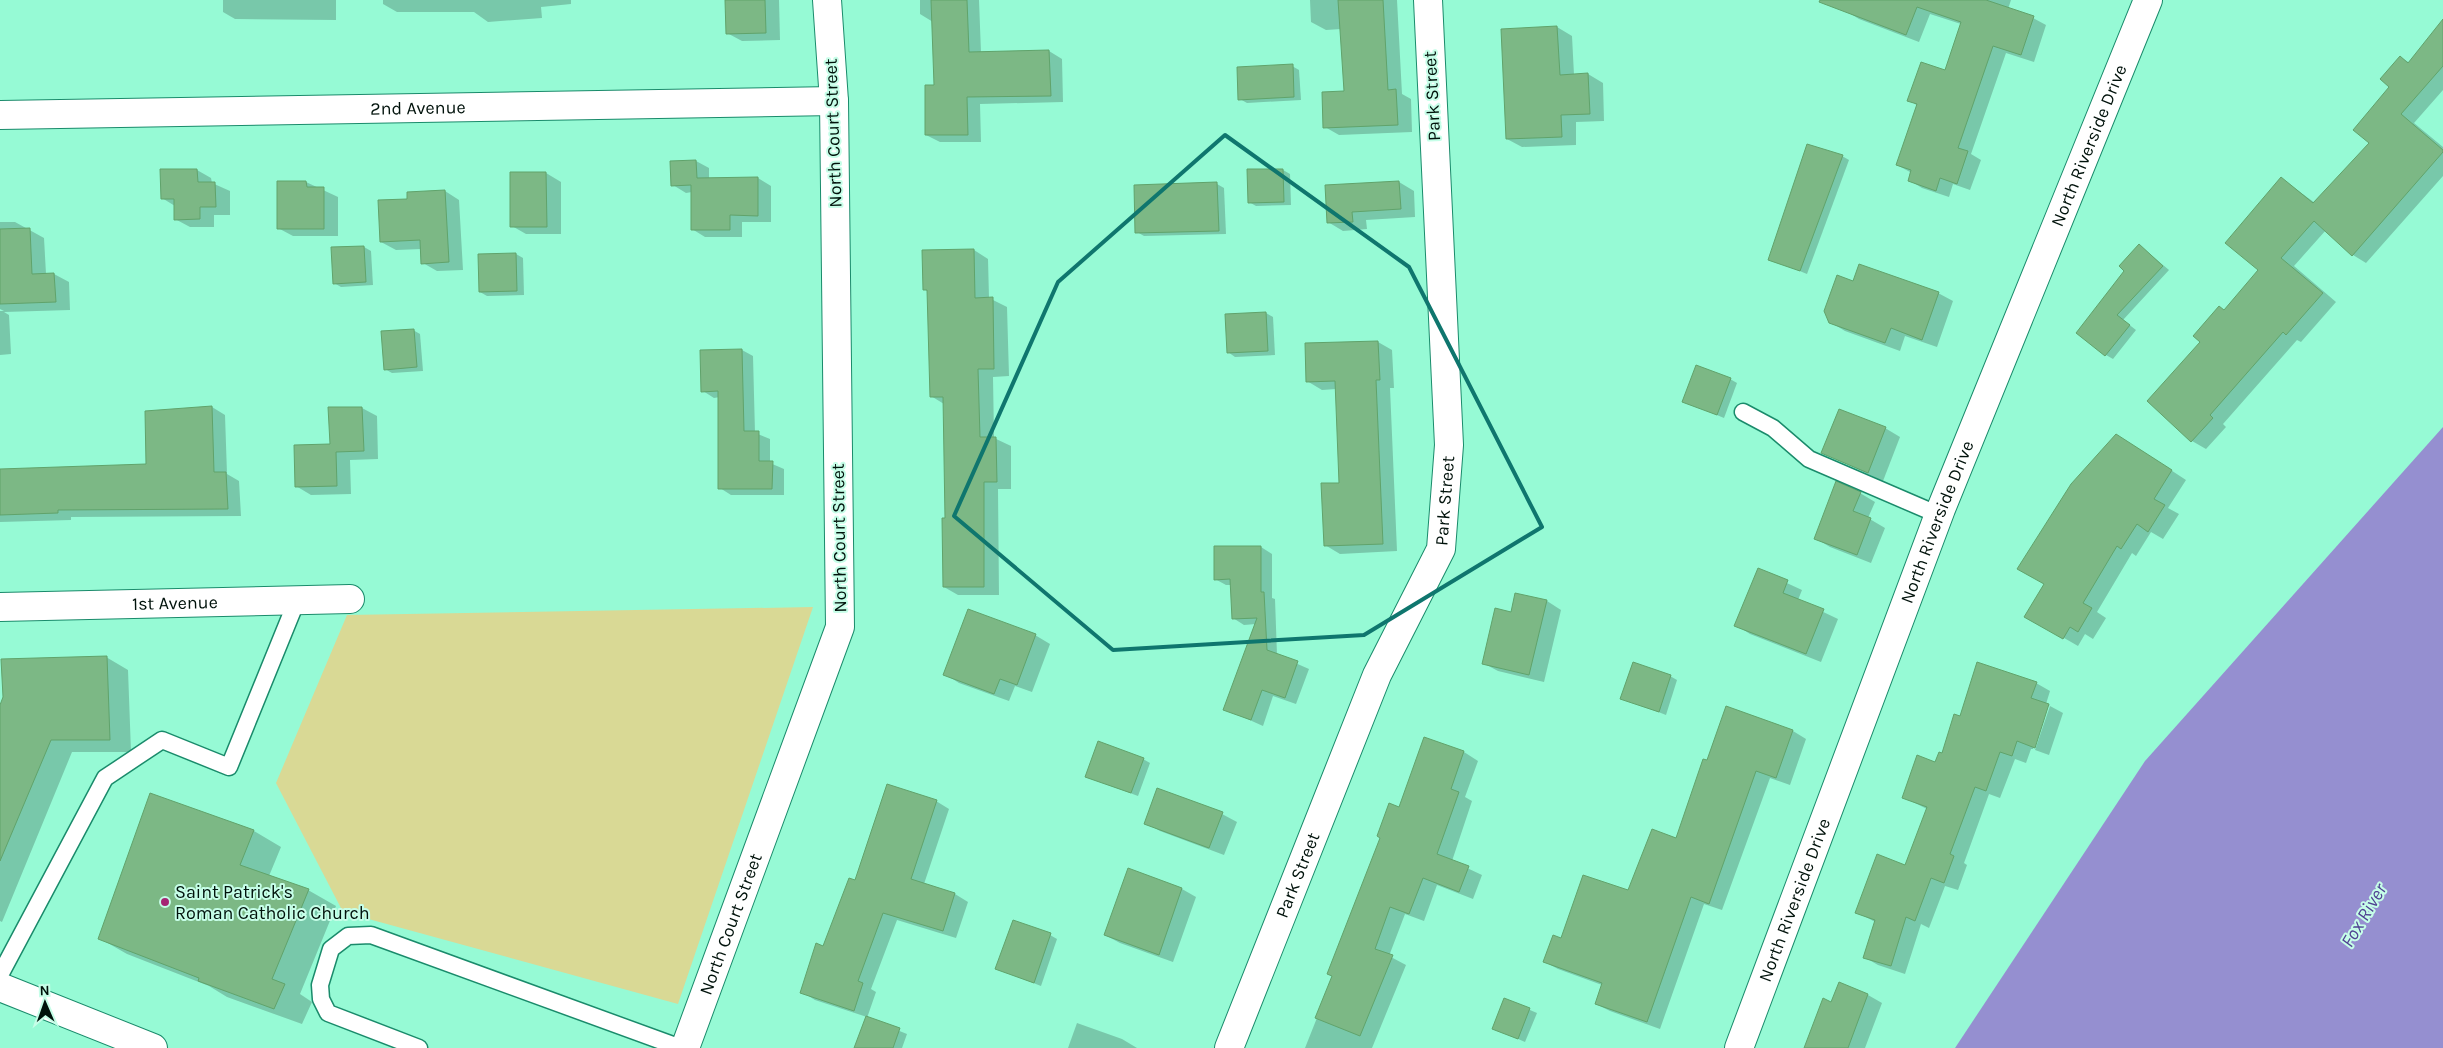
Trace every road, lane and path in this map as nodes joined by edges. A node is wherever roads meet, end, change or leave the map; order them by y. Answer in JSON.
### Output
{"nodes":[{"id":1,"x":827,"y":0,"type":"edge"},
{"id":2,"x":1428,"y":0,"type":"edge"},
{"id":3,"x":2148,"y":0,"type":"edge"},
{"id":4,"x":834,"y":101,"type":"junction"},
{"id":5,"x":0,"y":115,"type":"edge"},
{"id":6,"x":1743,"y":412,"type":"dead end"},
{"id":7,"x":1938,"y":515,"type":"junction"},
{"id":8,"x":350,"y":599,"type":"dead end"},
{"id":9,"x":297,"y":600,"type":"junction"},
{"id":10,"x":0,"y":607,"type":"edge"},
{"id":11,"x":0,"y":976,"type":"edge"},
{"id":12,"x":0,"y":986,"type":"edge"},
{"id":13,"x":153,"y":1048,"type":"edge"},
{"id":14,"x":420,"y":1048,"type":"edge"},
{"id":15,"x":683,"y":1048,"type":"edge"},
{"id":16,"x":1228,"y":1048,"type":"edge"},
{"id":17,"x":1739,"y":1048,"type":"edge"}],
"edges":[{"from":1,"to":4,"type":"street","name":"North Court Street"},
{"from":2,"to":16,"type":"street","name":"Park Street"},
{"from":3,"to":7,"type":"street","name":"North Riverside Drive"},
{"from":4,"to":5,"type":"street","name":"2nd Avenue"},
{"from":4,"to":15,"type":"street","name":"North Court Street"},
{"from":6,"to":7,"type":"lane"},
{"from":7,"to":17,"type":"street","name":"North Riverside Drive"},
{"from":8,"to":9,"type":"street","name":"1st Avenue"},
{"from":9,"to":10,"type":"street","name":"1st Avenue"},
{"from":9,"to":11,"type":"lane"},
{"from":12,"to":13,"type":"street"},
{"from":14,"to":15,"type":"lane"}]}
